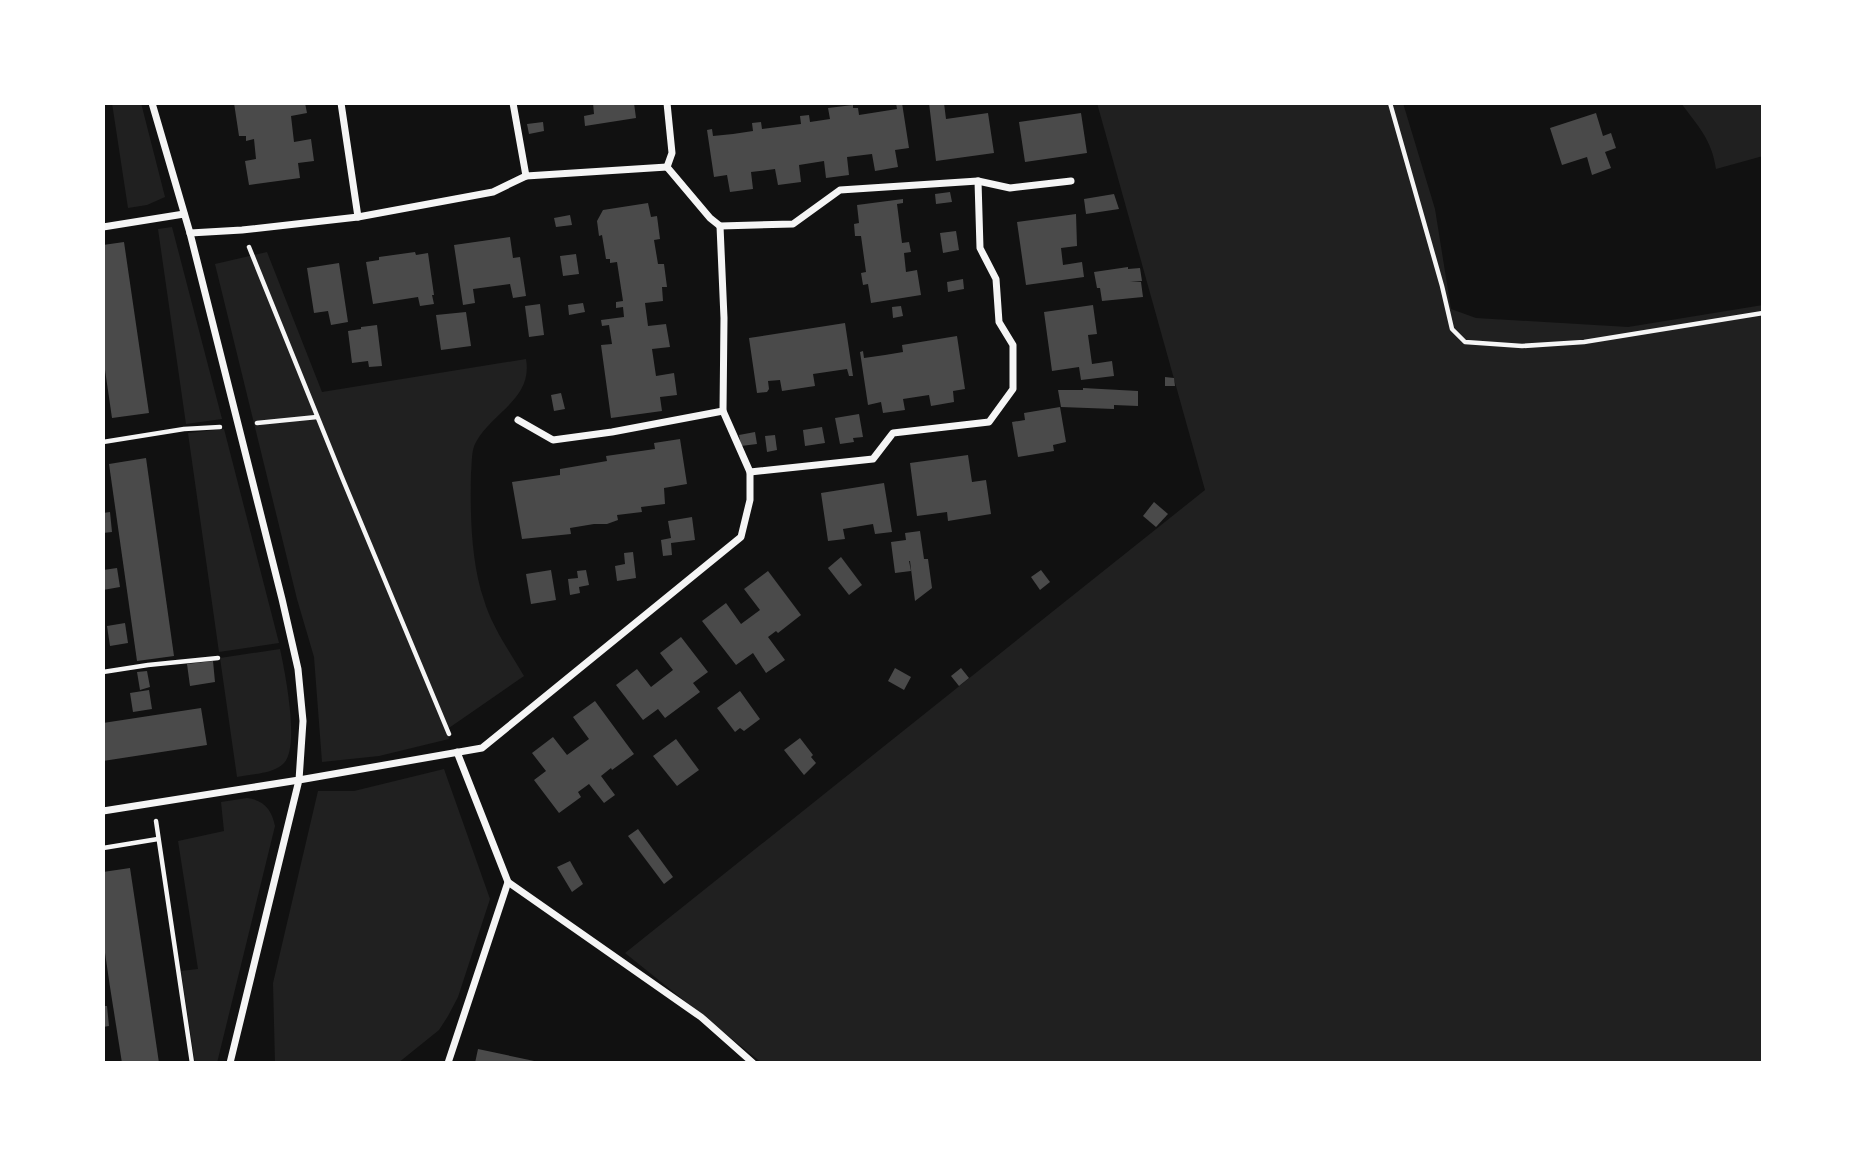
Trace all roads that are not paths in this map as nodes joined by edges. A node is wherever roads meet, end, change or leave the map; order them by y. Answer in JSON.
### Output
{"nodes":[{"id":1,"x":152,"y":103,"type":"edge"},
{"id":2,"x":341,"y":103,"type":"edge"},
{"id":3,"x":513,"y":103,"type":"edge"},
{"id":4,"x":667,"y":103,"type":"edge"},
{"id":5,"x":667,"y":167,"type":"junction"},
{"id":6,"x":526,"y":176,"type":"junction"},
{"id":7,"x":978,"y":181,"type":"junction"},
{"id":8,"x":1071,"y":181,"type":"dead end"},
{"id":9,"x":184,"y":214,"type":"junction"},
{"id":10,"x":358,"y":217,"type":"junction"},
{"id":11,"x":720,"y":226,"type":"junction"},
{"id":12,"x":103,"y":227,"type":"edge"},
{"id":13,"x":190,"y":233,"type":"junction"},
{"id":14,"x":723,"y":411,"type":"junction"},
{"id":15,"x":518,"y":420,"type":"dead end"},
{"id":16,"x":750,"y":472,"type":"junction"},
{"id":17,"x":457,"y":752,"type":"junction"},
{"id":18,"x":299,"y":780,"type":"junction"},
{"id":19,"x":103,"y":811,"type":"edge"},
{"id":20,"x":508,"y":882,"type":"junction"},
{"id":21,"x":230,"y":1063,"type":"edge"},
{"id":22,"x":448,"y":1063,"type":"edge"},
{"id":23,"x":753,"y":1063,"type":"edge"}],
"edges":[{"from":1,"to":9,"type":"street"},
{"from":2,"to":10,"type":"street"},
{"from":3,"to":6,"type":"street"},
{"from":4,"to":5,"type":"street"},
{"from":5,"to":6,"type":"street"},
{"from":5,"to":11,"type":"street"},
{"from":6,"to":10,"type":"street"},
{"from":7,"to":8,"type":"street"},
{"from":7,"to":11,"type":"street"},
{"from":7,"to":16,"type":"street"},
{"from":9,"to":12,"type":"street"},
{"from":9,"to":13,"type":"street"},
{"from":10,"to":13,"type":"street"},
{"from":11,"to":14,"type":"street"},
{"from":13,"to":18,"type":"street"},
{"from":14,"to":15,"type":"street"},
{"from":14,"to":16,"type":"street"},
{"from":16,"to":17,"type":"street"},
{"from":17,"to":18,"type":"street"},
{"from":17,"to":20,"type":"street"},
{"from":18,"to":19,"type":"street"},
{"from":18,"to":21,"type":"street"},
{"from":20,"to":22,"type":"street"},
{"from":20,"to":23,"type":"street"}]}
